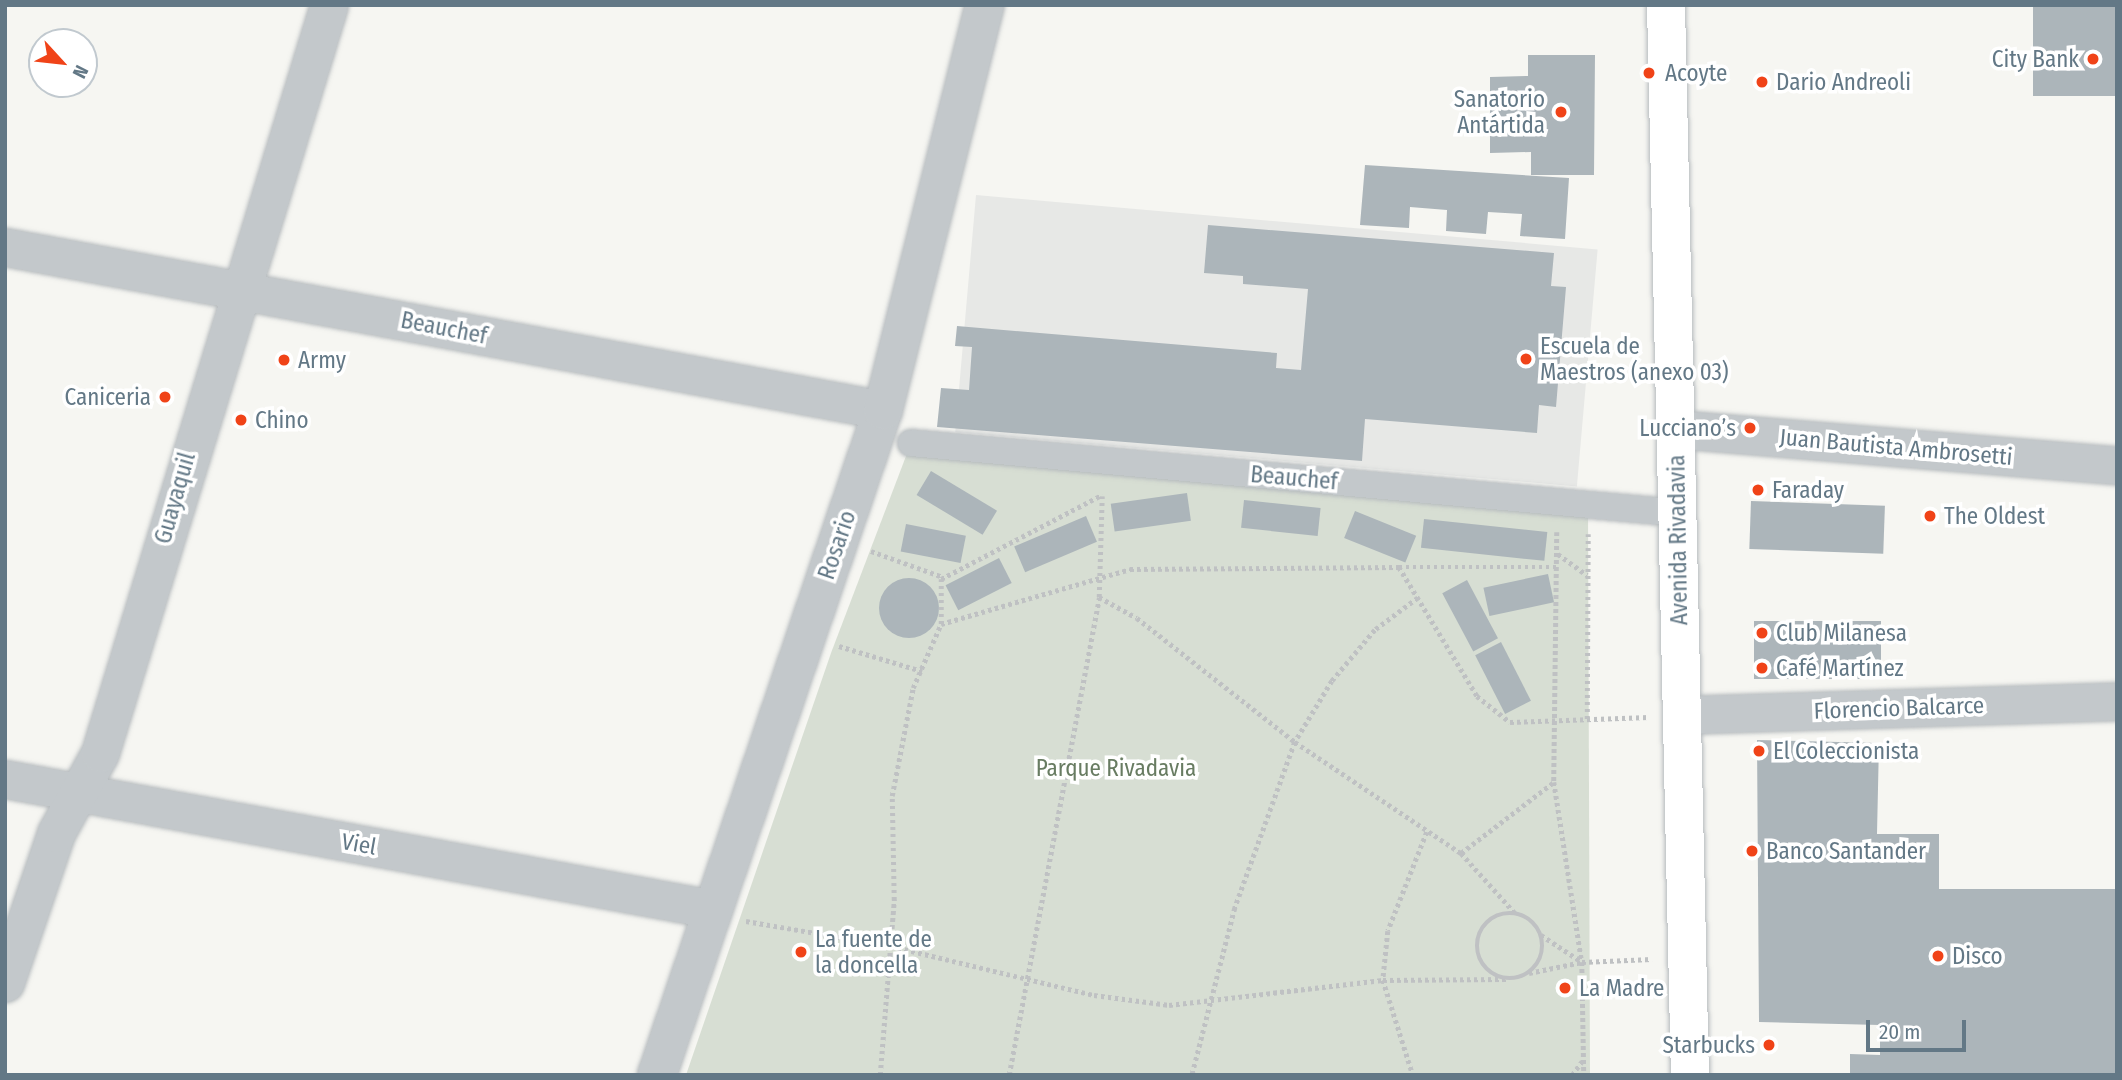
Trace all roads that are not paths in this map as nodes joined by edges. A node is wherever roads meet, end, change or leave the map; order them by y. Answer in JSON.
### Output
{"nodes":[{"id":1,"x":329,"y":5,"type":"edge"},
{"id":2,"x":985,"y":5,"type":"edge"},
{"id":3,"x":1666,"y":5,"type":"edge"},
{"id":4,"x":5,"y":247,"type":"edge"},
{"id":5,"x":237,"y":289,"type":"junction"},
{"id":6,"x":883,"y":410,"type":"junction"},
{"id":7,"x":1675,"y":429,"type":"junction"},
{"id":8,"x":911,"y":443,"type":"dead end"},
{"id":9,"x":2117,"y":465,"type":"edge"},
{"id":10,"x":1678,"y":513,"type":"junction"},
{"id":11,"x":2117,"y":701,"type":"edge"},
{"id":12,"x":1682,"y":715,"type":"junction"},
{"id":13,"x":5,"y":779,"type":"edge"},
{"id":14,"x":79,"y":793,"type":"junction"},
{"id":15,"x":727,"y":914,"type":"junction"},
{"id":16,"x":5,"y":983,"type":"edge"},
{"id":17,"x":657,"y":1075,"type":"edge"},
{"id":18,"x":1690,"y":1075,"type":"edge"}],
"edges":[{"from":1,"to":5,"type":"street","name":"Guayaquil"},
{"from":2,"to":6,"type":"street","name":"Rosario"},
{"from":3,"to":7,"type":"main road","name":"Avenida Rivadavia"},
{"from":4,"to":5,"type":"street","name":"Beauchef"},
{"from":5,"to":6,"type":"street","name":"Beauchef"},
{"from":5,"to":14,"type":"street","name":"Guayaquil"},
{"from":6,"to":15,"type":"street","name":"Rosario"},
{"from":7,"to":9,"type":"street","name":"Juan Bautista Ambrosetti"},
{"from":7,"to":10,"type":"main road","name":"Avenida Rivadavia"},
{"from":8,"to":10,"type":"street","name":"Beauchef"},
{"from":10,"to":12,"type":"main road","name":"Avenida Rivadavia"},
{"from":11,"to":12,"type":"street","name":"Florencio Balcarce"},
{"from":12,"to":18,"type":"main road","name":"Avenida Rivadavia"},
{"from":13,"to":14,"type":"street","name":"Viel"},
{"from":14,"to":15,"type":"street","name":"Viel"},
{"from":14,"to":16,"type":"street","name":"Guayaquil"},
{"from":15,"to":17,"type":"street","name":"Rosario"}]}
